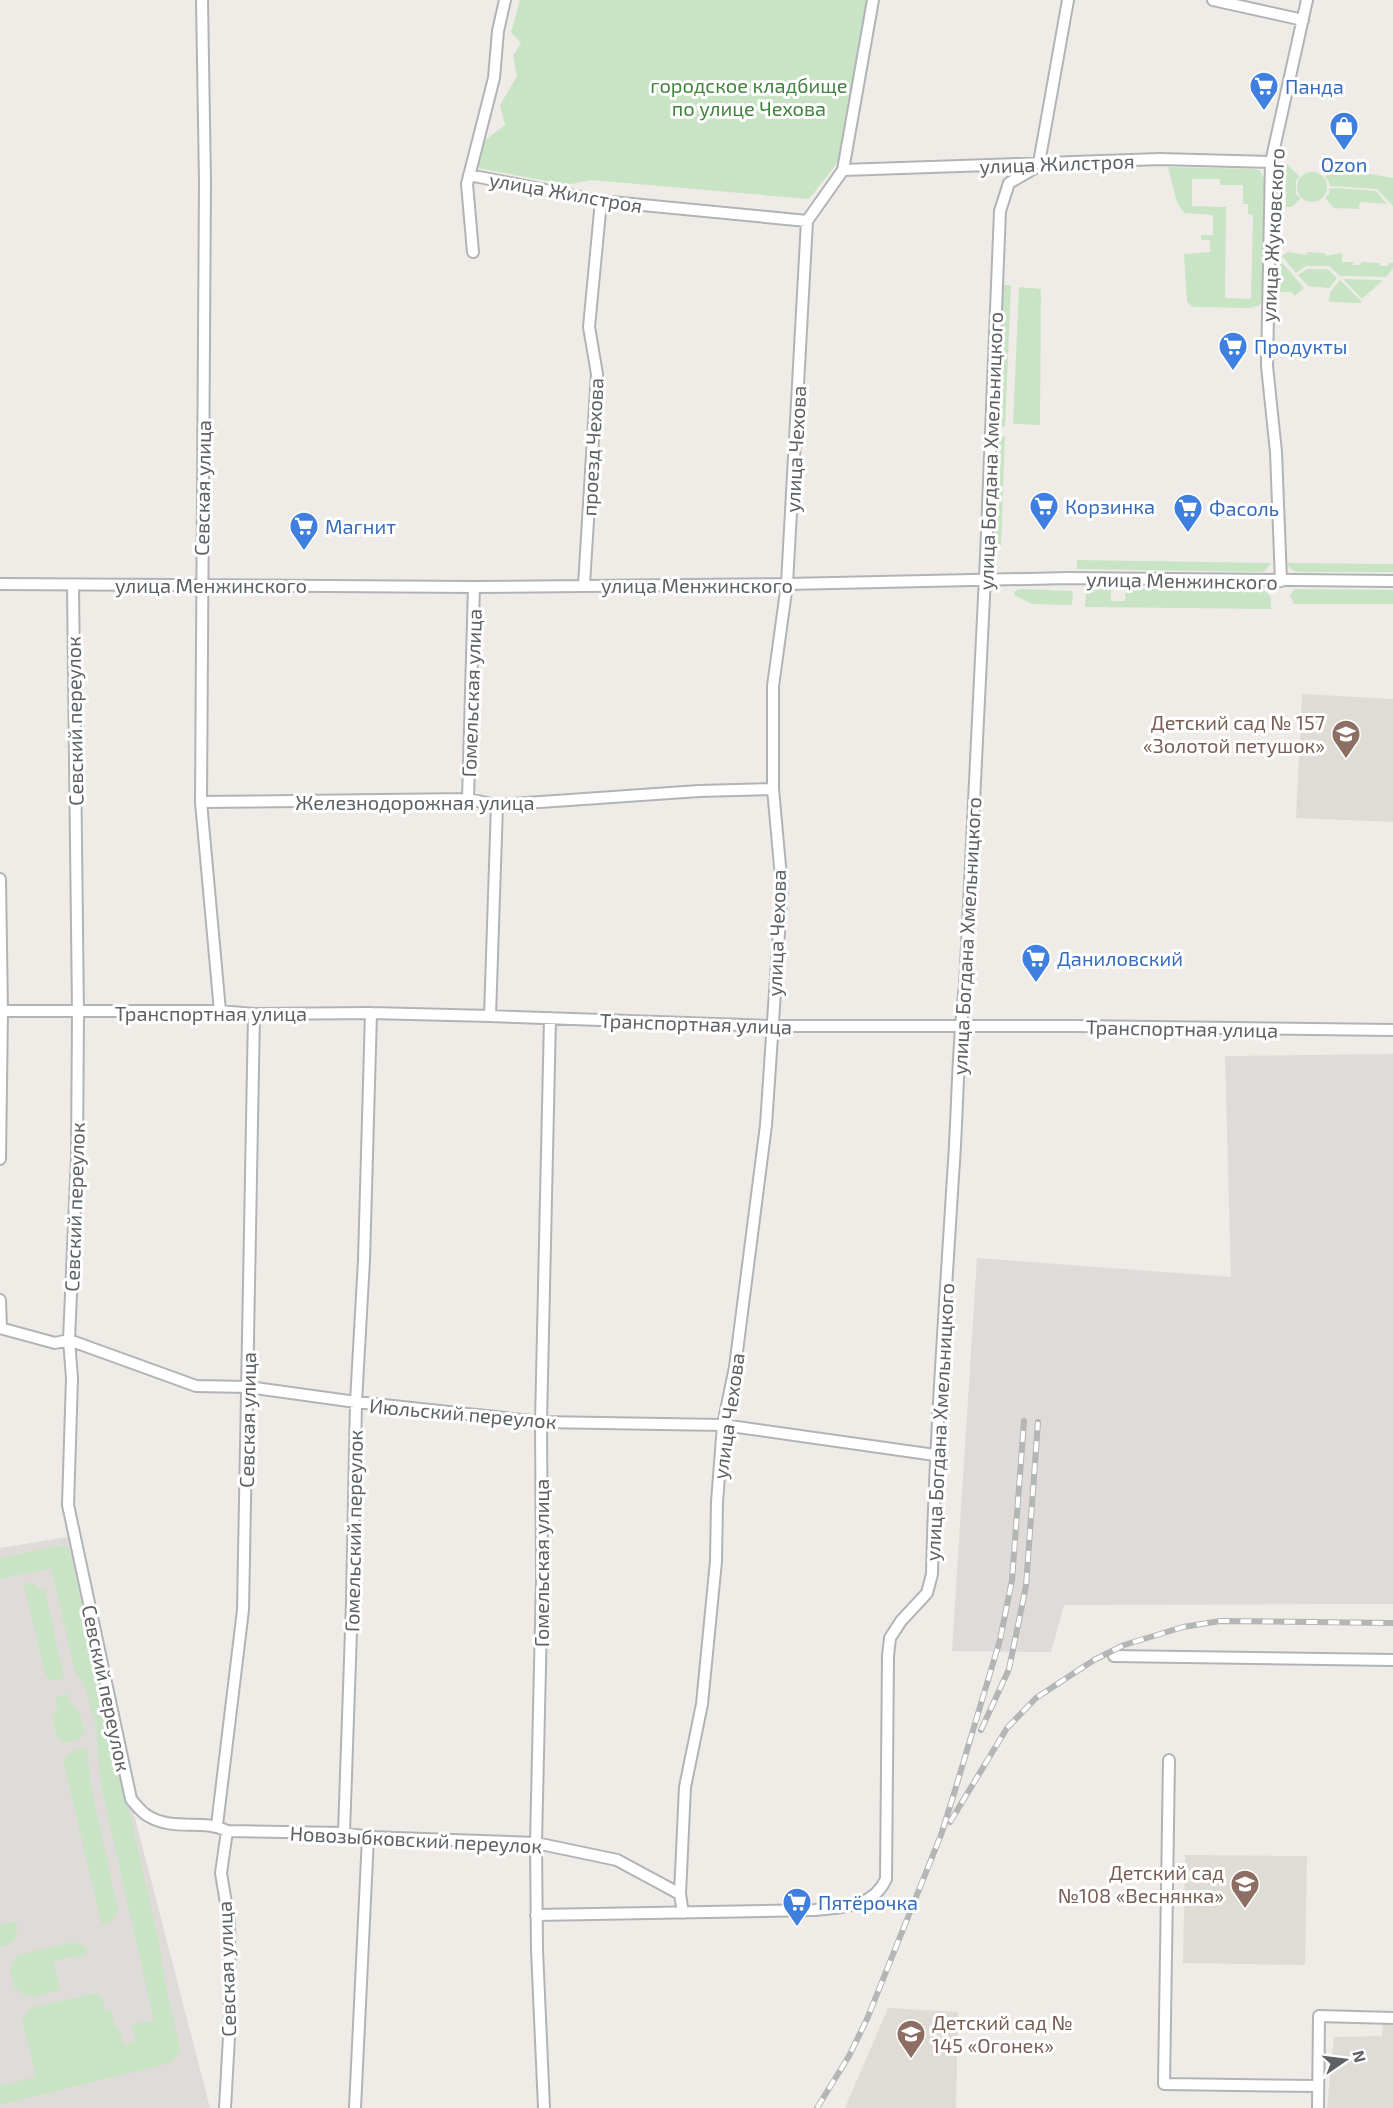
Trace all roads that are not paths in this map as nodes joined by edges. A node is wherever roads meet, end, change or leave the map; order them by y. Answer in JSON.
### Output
{"nodes":[{"id":1,"x":202,"y":0,"type":"edge"},
{"id":2,"x":505,"y":0,"type":"edge"},
{"id":3,"x":873,"y":0,"type":"edge"},
{"id":4,"x":1068,"y":0,"type":"edge"},
{"id":5,"x":1213,"y":0,"type":"edge"},
{"id":6,"x":1307,"y":0,"type":"edge"},
{"id":7,"x":1303,"y":21,"type":"junction"},
{"id":8,"x":1271,"y":162,"type":"junction"},
{"id":9,"x":1039,"y":163,"type":"junction"},
{"id":10,"x":843,"y":170,"type":"junction"},
{"id":11,"x":469,"y":175,"type":"junction"},
{"id":12,"x":601,"y":201,"type":"junction"},
{"id":13,"x":807,"y":221,"type":"junction"},
{"id":14,"x":473,"y":252,"type":"dead end"},
{"id":15,"x":985,"y":580,"type":"junction"},
{"id":16,"x":1281,"y":581,"type":"junction"},
{"id":17,"x":1393,"y":581,"type":"edge"},
{"id":18,"x":0,"y":584,"type":"edge"},
{"id":19,"x":787,"y":584,"type":"junction"},
{"id":20,"x":201,"y":585,"type":"junction"},
{"id":21,"x":584,"y":585,"type":"junction"},
{"id":22,"x":73,"y":586,"type":"junction"},
{"id":23,"x":474,"y":587,"type":"junction"},
{"id":24,"x":773,"y":789,"type":"junction"},
{"id":25,"x":468,"y":799,"type":"junction"},
{"id":26,"x":201,"y":802,"type":"junction"},
{"id":27,"x":498,"y":805,"type":"junction"},
{"id":28,"x":0,"y":879,"type":"edge"},
{"id":29,"x":1,"y":1011,"type":"edge"},
{"id":30,"x":220,"y":1011,"type":"junction"},
{"id":31,"x":78,"y":1012,"type":"junction"},
{"id":32,"x":371,"y":1013,"type":"junction"},
{"id":33,"x":254,"y":1014,"type":"junction"},
{"id":34,"x":490,"y":1016,"type":"junction"},
{"id":35,"x":550,"y":1018,"type":"junction"},
{"id":36,"x":772,"y":1026,"type":"junction"},
{"id":37,"x":960,"y":1026,"type":"junction"},
{"id":38,"x":1393,"y":1030,"type":"edge"},
{"id":39,"x":0,"y":1160,"type":"edge"},
{"id":40,"x":0,"y":1300,"type":"edge"},
{"id":41,"x":0,"y":1328,"type":"edge"},
{"id":42,"x":69,"y":1340,"type":"junction"},
{"id":43,"x":248,"y":1387,"type":"junction"},
{"id":44,"x":356,"y":1402,"type":"junction"},
{"id":45,"x":541,"y":1422,"type":"junction"},
{"id":46,"x":723,"y":1425,"type":"junction"},
{"id":47,"x":935,"y":1455,"type":"junction"},
{"id":48,"x":1114,"y":1656,"type":"dead end"},
{"id":49,"x":1393,"y":1660,"type":"edge"},
{"id":50,"x":1169,"y":1760,"type":"dead end"},
{"id":51,"x":146,"y":1815,"type":"joint"},
{"id":52,"x":222,"y":1828,"type":"junction"},
{"id":53,"x":344,"y":1833,"type":"junction"},
{"id":54,"x":368,"y":1837,"type":"junction"},
{"id":55,"x":536,"y":1843,"type":"junction"},
{"id":56,"x":680,"y":1894,"type":"junction"},
{"id":57,"x":683,"y":1912,"type":"junction"},
{"id":58,"x":536,"y":1915,"type":"junction"},
{"id":59,"x":1393,"y":2018,"type":"edge"},
{"id":60,"x":1318,"y":2086,"type":"junction"},
{"id":61,"x":225,"y":2108,"type":"edge"},
{"id":62,"x":355,"y":2108,"type":"edge"},
{"id":63,"x":544,"y":2108,"type":"edge"},
{"id":64,"x":1318,"y":2108,"type":"edge"}],
"edges":[{"from":1,"to":20,"type":"street","name":"Севская улица"},
{"from":2,"to":11,"type":"street"},
{"from":3,"to":10,"type":"street"},
{"from":4,"to":9,"type":"street"},
{"from":5,"to":7,"type":"street"},
{"from":6,"to":7,"type":"street","name":"улица Жуковского"},
{"from":7,"to":8,"type":"street","name":"улица Жуковского"},
{"from":8,"to":9,"type":"street","name":"улица Жилстроя"},
{"from":8,"to":16,"type":"street","name":"улица Жуковского"},
{"from":9,"to":10,"type":"street","name":"улица Жилстроя"},
{"from":9,"to":15,"type":"street","name":"улица Богдана Хмельницкого"},
{"from":10,"to":13,"type":"street"},
{"from":11,"to":12,"type":"street","name":"улица Жилстроя"},
{"from":11,"to":14,"type":"street"},
{"from":12,"to":13,"type":"street","name":"улица Жилстроя"},
{"from":12,"to":21,"type":"street","name":"проезд Чехова"},
{"from":13,"to":19,"type":"street","name":"улица Чехова"},
{"from":15,"to":16,"type":"street","name":"улица Менжинского"},
{"from":15,"to":19,"type":"street","name":"улица Менжинского"},
{"from":15,"to":37,"type":"street","name":"улица Богдана Хмельницкого"},
{"from":16,"to":17,"type":"street","name":"улица Менжинского"},
{"from":18,"to":22,"type":"street","name":"улица Менжинского"},
{"from":19,"to":21,"type":"street","name":"улица Менжинского"},
{"from":19,"to":24,"type":"street","name":"улица Чехова"},
{"from":20,"to":22,"type":"street","name":"улица Менжинского"},
{"from":20,"to":23,"type":"street","name":"улица Менжинского"},
{"from":20,"to":26,"type":"street","name":"Севская улица"},
{"from":21,"to":23,"type":"street","name":"улица Менжинского"},
{"from":22,"to":31,"type":"street","name":"Севский переулок"},
{"from":23,"to":25,"type":"street","name":"Гомельская улица"},
{"from":24,"to":27,"type":"street","name":"Железнодорожная улица"},
{"from":24,"to":36,"type":"street","name":"улица Чехова"},
{"from":25,"to":26,"type":"street","name":"Железнодорожная улица"},
{"from":25,"to":27,"type":"street","name":"Железнодорожная улица"},
{"from":26,"to":30,"type":"street","name":"Севская улица"},
{"from":27,"to":34,"type":"street"},
{"from":28,"to":29,"type":"street"},
{"from":29,"to":31,"type":"street","name":"Транспортная улица"},
{"from":29,"to":39,"type":"street"},
{"from":30,"to":31,"type":"street","name":"Транспортная улица"},
{"from":30,"to":33,"type":"street","name":"Транспортная улица"},
{"from":31,"to":42,"type":"street","name":"Севский переулок"},
{"from":32,"to":33,"type":"street","name":"Транспортная улица"},
{"from":32,"to":34,"type":"street","name":"Транспортная улица"},
{"from":32,"to":44,"type":"street","name":"Гомельский переулок"},
{"from":33,"to":43,"type":"street","name":"Севская улица"},
{"from":34,"to":35,"type":"street","name":"Транспортная улица"},
{"from":35,"to":36,"type":"street","name":"Транспортная улица"},
{"from":35,"to":45,"type":"street","name":"Гомельская улица"},
{"from":36,"to":37,"type":"street","name":"Транспортная улица"},
{"from":36,"to":46,"type":"street","name":"улица Чехова"},
{"from":37,"to":38,"type":"street","name":"Транспортная улица"},
{"from":37,"to":47,"type":"street","name":"улица Богдана Хмельницкого"},
{"from":40,"to":41,"type":"street"},
{"from":41,"to":42,"type":"street","name":"Июльский переулок"},
{"from":42,"to":43,"type":"street","name":"Июльский переулок"},
{"from":42,"to":51,"type":"street","name":"Севский переулок"},
{"from":43,"to":44,"type":"street","name":"Июльский переулок"},
{"from":43,"to":52,"type":"street","name":"Севская улица"},
{"from":44,"to":45,"type":"street","name":"Июльский переулок"},
{"from":44,"to":53,"type":"street","name":"Гомельский переулок"},
{"from":45,"to":46,"type":"street","name":"Июльский переулок"},
{"from":45,"to":55,"type":"street","name":"Гомельская улица"},
{"from":46,"to":47,"type":"street","name":"Июльский переулок"},
{"from":46,"to":56,"type":"street","name":"улица Чехова"},
{"from":47,"to":57,"type":"street","name":"улица Богдана Хмельницкого"},
{"from":48,"to":49,"type":"street"},
{"from":50,"to":60,"type":"street"},
{"from":51,"to":52,"type":"street","name":"Новозыбковский переулок"},
{"from":52,"to":53,"type":"street","name":"Новозыбковский переулок"},
{"from":52,"to":61,"type":"street","name":"Севская улица"},
{"from":53,"to":54,"type":"street","name":"Новозыбковский переулок"},
{"from":54,"to":55,"type":"street","name":"Новозыбковский переулок"},
{"from":54,"to":62,"type":"street"},
{"from":55,"to":56,"type":"street","name":"Новозыбковский переулок"},
{"from":55,"to":58,"type":"street","name":"Гомельская улица"},
{"from":56,"to":57,"type":"street","name":"улица Чехова"},
{"from":57,"to":58,"type":"street"},
{"from":58,"to":63,"type":"street","name":"Гомельская улица"},
{"from":59,"to":60,"type":"street"},
{"from":60,"to":64,"type":"street"}]}
